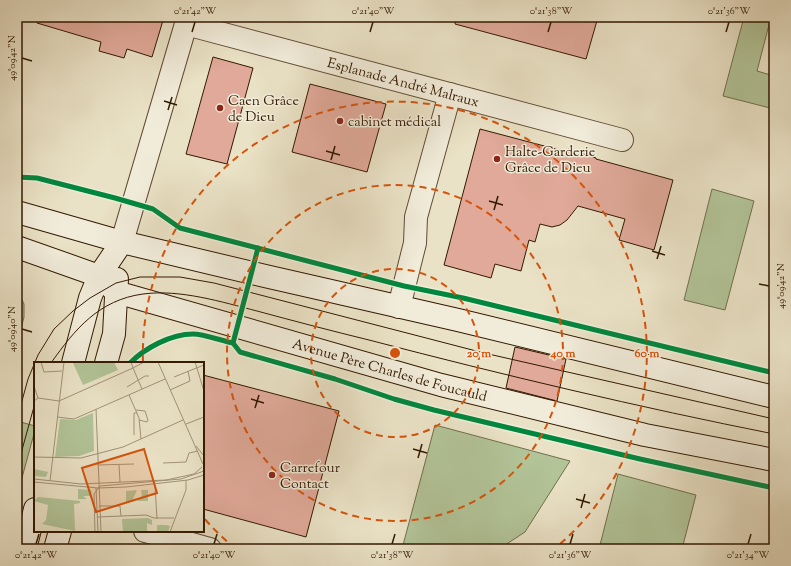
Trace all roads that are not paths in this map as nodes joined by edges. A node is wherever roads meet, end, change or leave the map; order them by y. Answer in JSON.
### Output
{"nodes":[{"id":1,"x":187,"y":20,"type":"edge"},
{"id":2,"x":450,"y":94,"type":"junction"},
{"id":3,"x":622,"y":140,"type":"dead end"},
{"id":4,"x":17,"y":212,"type":"edge"},
{"id":5,"x":122,"y":242,"type":"junction"},
{"id":6,"x":17,"y":247,"type":"edge"},
{"id":7,"x":99,"y":276,"type":"junction"},
{"id":8,"x":116,"y":292,"type":"junction"},
{"id":9,"x":399,"y":307,"type":"junction"},
{"id":10,"x":73,"y":362,"type":"edge"},
{"id":11,"x":106,"y":362,"type":"edge"},
{"id":12,"x":774,"y":397,"type":"edge"},
{"id":13,"x":774,"y":460,"type":"edge"},
{"id":14,"x":34,"y":514,"type":"edge"},
{"id":15,"x":60,"y":532,"type":"edge"},
{"id":16,"x":149,"y":532,"type":"edge"},
{"id":17,"x":25,"y":549,"type":"edge"},
{"id":18,"x":55,"y":549,"type":"edge"},
{"id":19,"x":210,"y":549,"type":"edge"}],
"edges":[{"from":1,"to":2,"type":"main road","name":"Esplanade André Malraux"},
{"from":1,"to":5,"type":"main road"},
{"from":2,"to":3,"type":"main road","name":"Esplanade André Malraux"},
{"from":2,"to":9,"type":"main road"},
{"from":4,"to":5,"type":"main road"},
{"from":5,"to":7,"type":"main road"},
{"from":5,"to":8,"type":"main road"},
{"from":5,"to":9,"type":"main road"},
{"from":6,"to":7,"type":"main road","name":"Avenue Père Charles de Foucauld"},
{"from":7,"to":8,"type":"main road","name":"Avenue Père Charles de Foucauld"},
{"from":7,"to":10,"type":"main road"},
{"from":8,"to":11,"type":"main road"},
{"from":8,"to":13,"type":"main road","name":"Avenue Père Charles de Foucauld"},
{"from":9,"to":12,"type":"main road"},
{"from":14,"to":17,"type":"main road"},
{"from":15,"to":18,"type":"main road"},
{"from":16,"to":19,"type":"main road"}]}
